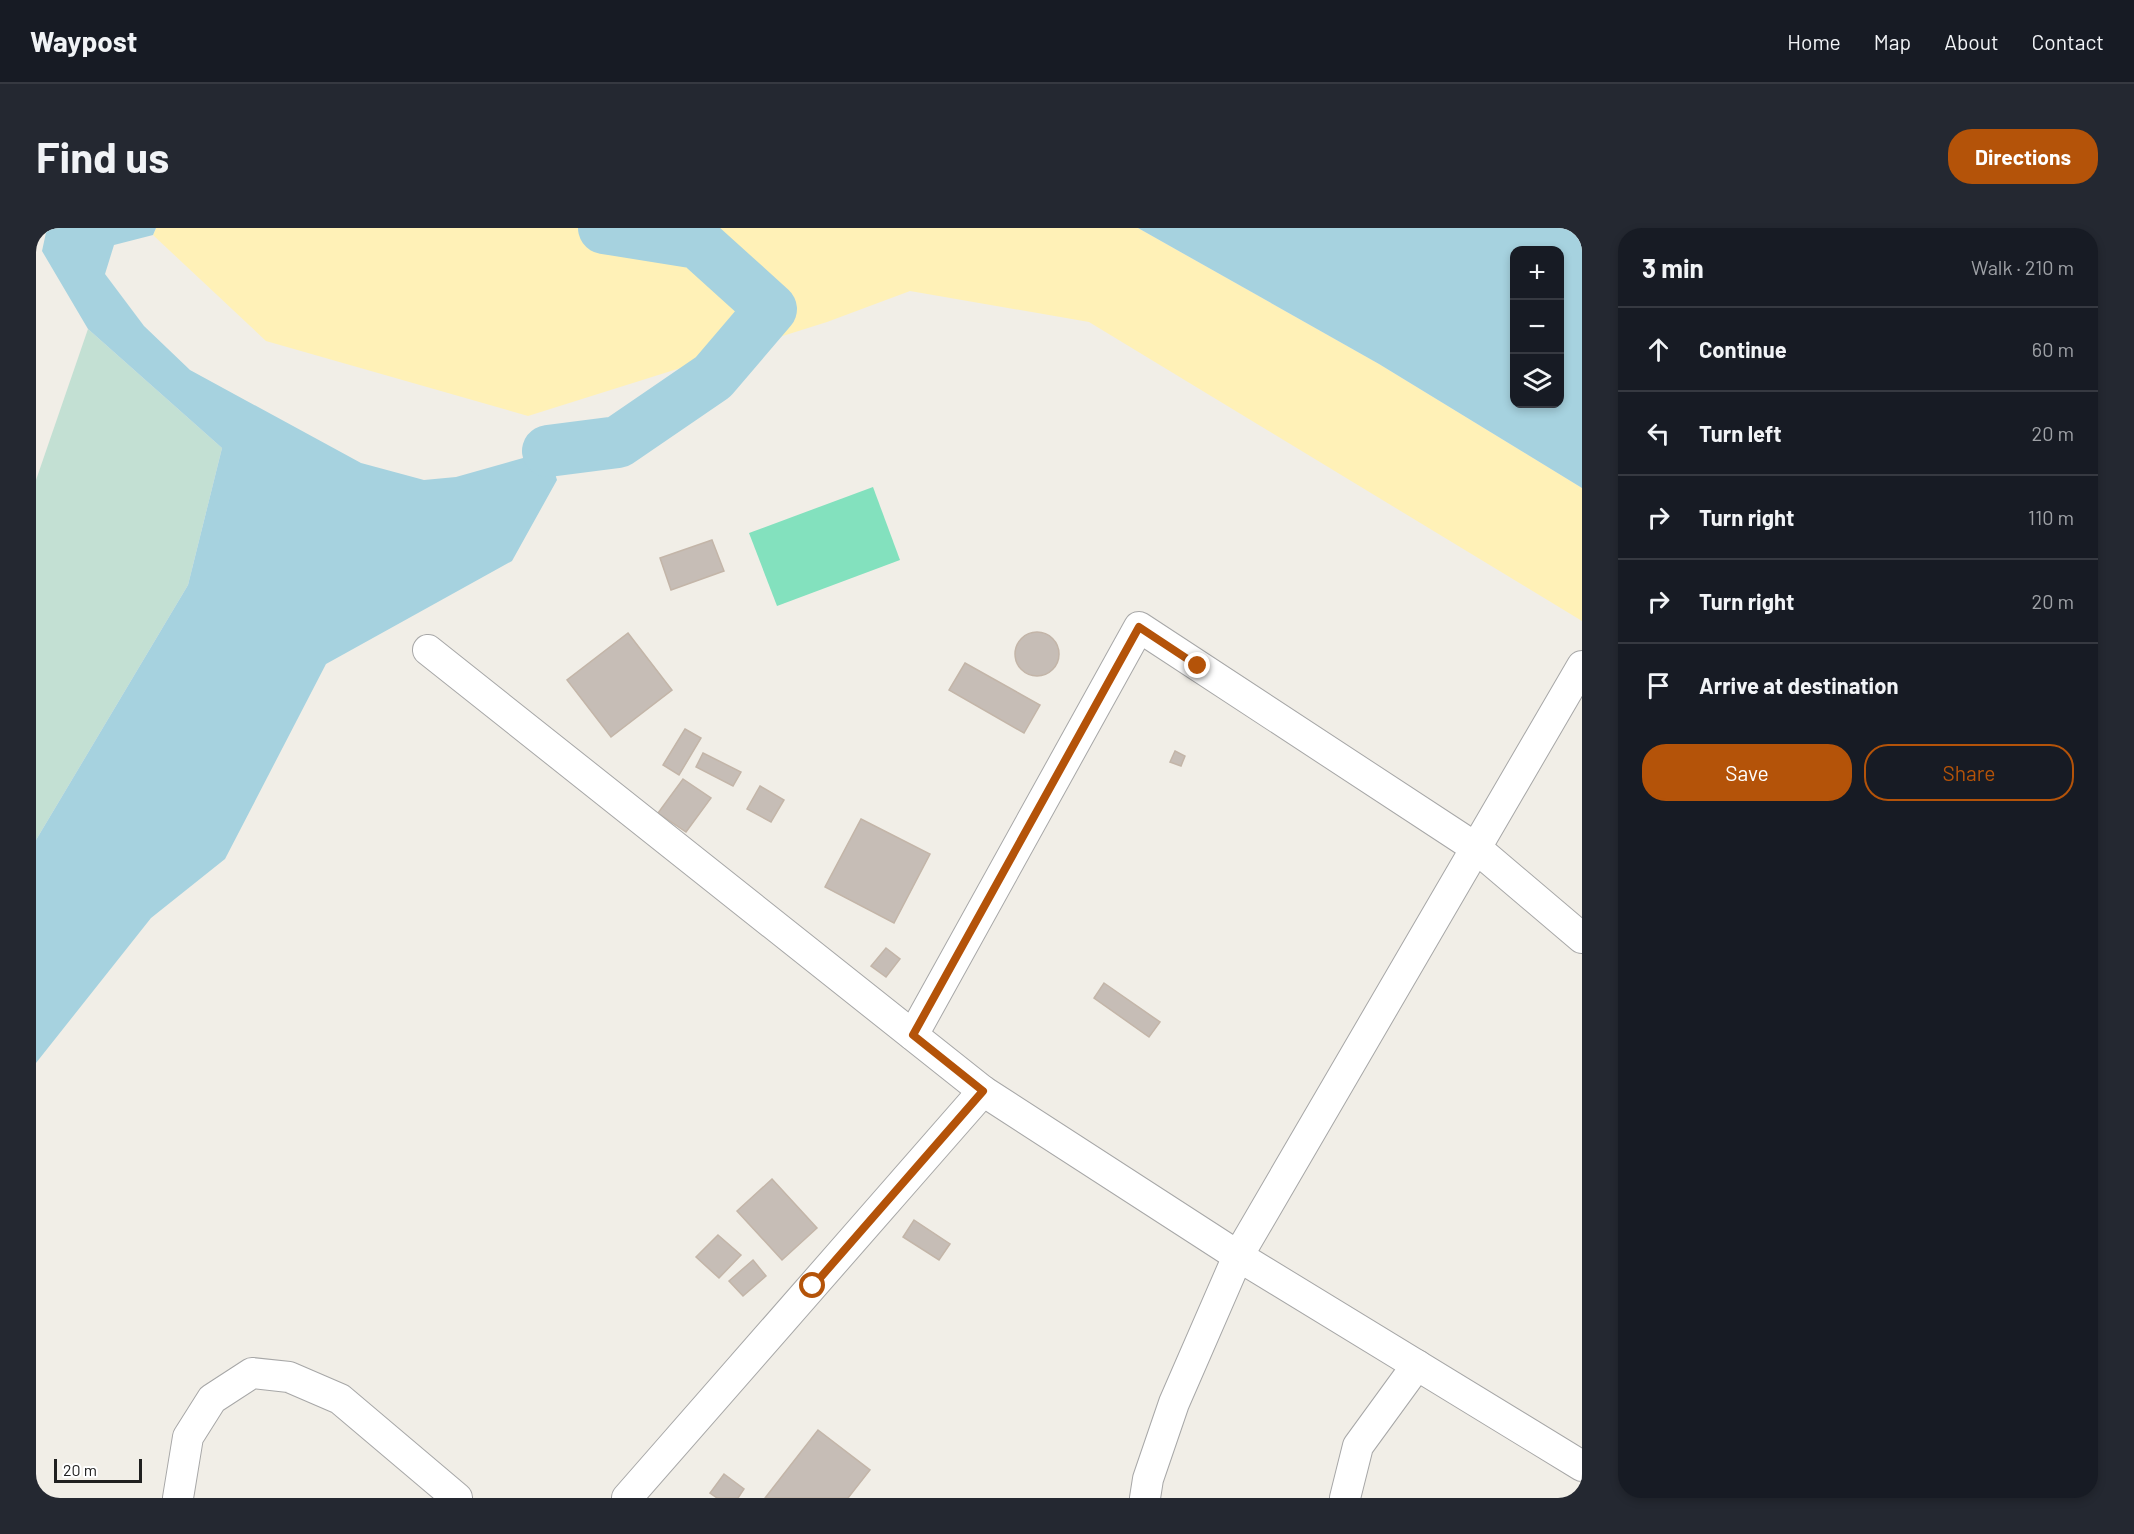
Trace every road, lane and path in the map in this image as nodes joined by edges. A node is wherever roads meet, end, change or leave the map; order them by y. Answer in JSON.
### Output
{"nodes":[{"id":1,"x":428,"y":651,"type":"dead end"},
{"id":2,"x":1582,"y":666,"type":"edge"},
{"id":3,"x":1476,"y":848,"type":"junction"},
{"id":4,"x":1582,"y":938,"type":"edge"},
{"id":5,"x":913,"y":1035,"type":"junction"},
{"id":6,"x":983,"y":1091,"type":"junction"},
{"id":7,"x":1238,"y":1256,"type":"junction"},
{"id":8,"x":1417,"y":1365,"type":"junction"},
{"id":9,"x":1582,"y":1466,"type":"edge"},
{"id":10,"x":178,"y":1498,"type":"edge"},
{"id":11,"x":457,"y":1498,"type":"edge"},
{"id":12,"x":627,"y":1498,"type":"edge"},
{"id":13,"x":1145,"y":1498,"type":"edge"},
{"id":14,"x":1345,"y":1498,"type":"edge"}],
"edges":[{"from":1,"to":5,"type":"street"},
{"from":2,"to":3,"type":"street"},
{"from":3,"to":4,"type":"street"},
{"from":3,"to":5,"type":"street"},
{"from":3,"to":7,"type":"street"},
{"from":5,"to":6,"type":"street"},
{"from":6,"to":7,"type":"street"},
{"from":6,"to":12,"type":"street"},
{"from":7,"to":8,"type":"street"},
{"from":7,"to":13,"type":"street"},
{"from":8,"to":9,"type":"street"},
{"from":8,"to":14,"type":"street"},
{"from":10,"to":11,"type":"street"}]}
